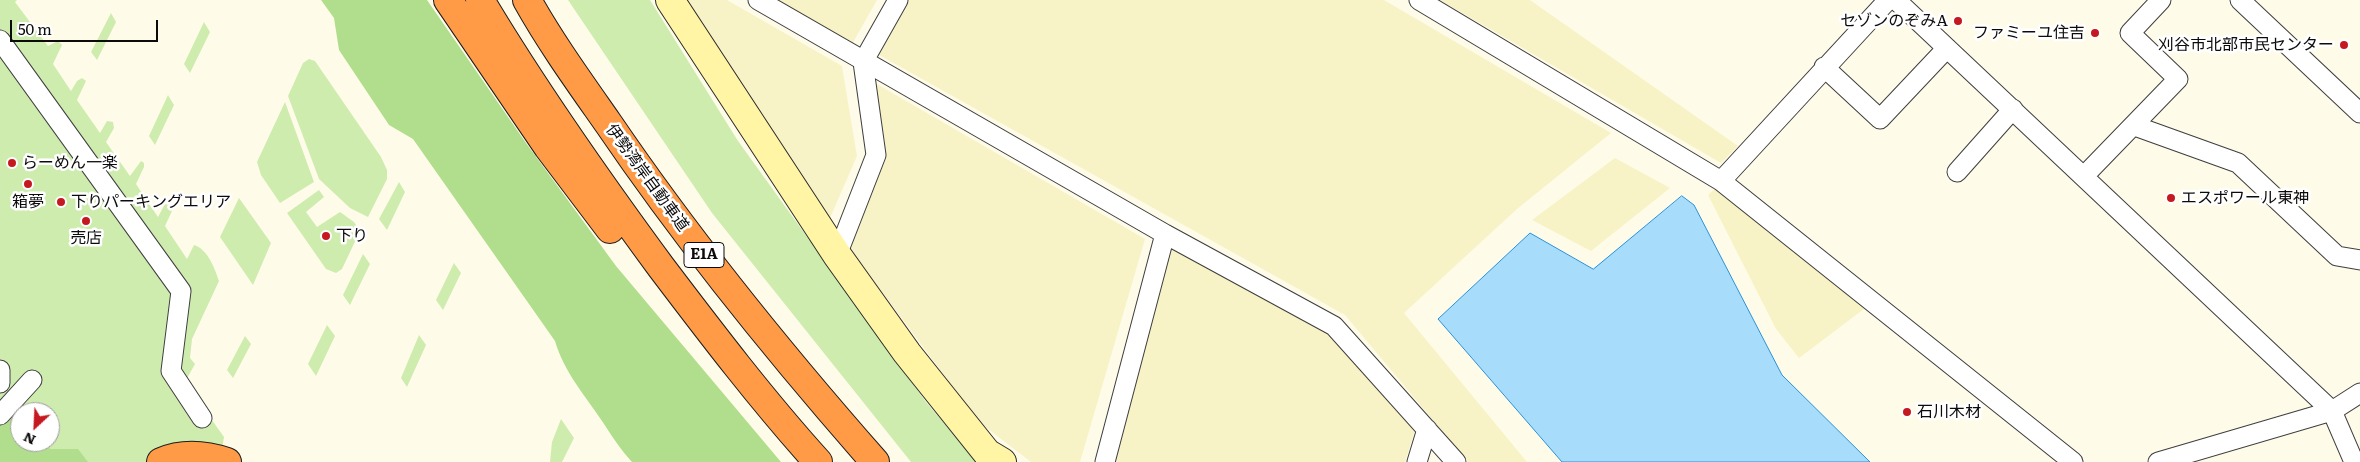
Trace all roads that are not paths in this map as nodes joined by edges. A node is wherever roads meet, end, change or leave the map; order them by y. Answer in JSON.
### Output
{"nodes":[{"id":1,"x":448,"y":0,"type":"edge"},
{"id":2,"x":480,"y":0,"type":"edge"},
{"id":3,"x":527,"y":0,"type":"edge"},
{"id":4,"x":670,"y":0,"type":"edge"},
{"id":5,"x":758,"y":0,"type":"edge"},
{"id":6,"x":898,"y":0,"type":"edge"},
{"id":7,"x":1419,"y":0,"type":"edge"},
{"id":8,"x":1888,"y":0,"type":"edge"},
{"id":9,"x":1896,"y":0,"type":"edge"},
{"id":10,"x":2161,"y":0,"type":"edge"},
{"id":11,"x":2240,"y":0,"type":"edge"},
{"id":12,"x":0,"y":40,"type":"edge"},
{"id":13,"x":1947,"y":48,"type":"junction"},
{"id":14,"x":863,"y":62,"type":"junction"},
{"id":15,"x":1824,"y":67,"type":"junction"},
{"id":16,"x":2012,"y":109,"type":"junction"},
{"id":17,"x":2360,"y":113,"type":"edge"},
{"id":18,"x":2135,"y":126,"type":"junction"},
{"id":19,"x":1957,"y":172,"type":"dead end"},
{"id":20,"x":2084,"y":176,"type":"junction"},
{"id":21,"x":1721,"y":180,"type":"junction"},
{"id":22,"x":1165,"y":234,"type":"junction"},
{"id":23,"x":837,"y":255,"type":"junction"},
{"id":24,"x":2360,"y":260,"type":"edge"},
{"id":25,"x":0,"y":370,"type":"edge"},
{"id":26,"x":32,"y":380,"type":"dead end"},
{"id":27,"x":0,"y":383,"type":"edge"},
{"id":28,"x":2360,"y":393,"type":"edge"},
{"id":29,"x":2332,"y":411,"type":"junction"},
{"id":30,"x":0,"y":416,"type":"edge"},
{"id":31,"x":202,"y":418,"type":"dead end"},
{"id":32,"x":785,"y":426,"type":"junction"},
{"id":33,"x":1427,"y":429,"type":"junction"},
{"id":34,"x":161,"y":462,"type":"edge"},
{"id":35,"x":227,"y":462,"type":"edge"},
{"id":36,"x":818,"y":462,"type":"edge"},
{"id":37,"x":875,"y":462,"type":"edge"},
{"id":38,"x":1002,"y":462,"type":"edge"},
{"id":39,"x":1105,"y":462,"type":"edge"},
{"id":40,"x":1417,"y":462,"type":"edge"},
{"id":41,"x":1456,"y":462,"type":"edge"},
{"id":42,"x":2073,"y":462,"type":"edge"},
{"id":43,"x":2158,"y":462,"type":"edge"},
{"id":44,"x":2354,"y":462,"type":"edge"}],
"edges":[{"from":1,"to":32,"type":"highway"},
{"from":2,"to":32,"type":"highway","number":"E1A"},
{"from":3,"to":37,"type":"highway","name":"伊勢湾岸自動車道","number":"E1A"},
{"from":4,"to":23,"type":"street"},
{"from":5,"to":14,"type":"street"},
{"from":6,"to":14,"type":"street"},
{"from":7,"to":21,"type":"street"},
{"from":8,"to":15,"type":"street"},
{"from":9,"to":13,"type":"street"},
{"from":10,"to":18,"type":"street"},
{"from":11,"to":17,"type":"street"},
{"from":12,"to":31,"type":"street"},
{"from":13,"to":15,"type":"street"},
{"from":13,"to":16,"type":"street"},
{"from":14,"to":22,"type":"street"},
{"from":14,"to":23,"type":"street"},
{"from":15,"to":21,"type":"street"},
{"from":16,"to":19,"type":"street"},
{"from":16,"to":20,"type":"street"},
{"from":18,"to":20,"type":"street"},
{"from":18,"to":24,"type":"street"},
{"from":20,"to":29,"type":"street"},
{"from":21,"to":42,"type":"street"},
{"from":22,"to":33,"type":"street"},
{"from":22,"to":39,"type":"street"},
{"from":23,"to":38,"type":"street"},
{"from":25,"to":27,"type":"street"},
{"from":26,"to":30,"type":"street"},
{"from":28,"to":29,"type":"street"},
{"from":29,"to":43,"type":"street"},
{"from":29,"to":44,"type":"street"},
{"from":32,"to":36,"type":"highway","number":"E1A"},
{"from":33,"to":40,"type":"street"},
{"from":33,"to":41,"type":"street"},
{"from":34,"to":35,"type":"highway"}]}
